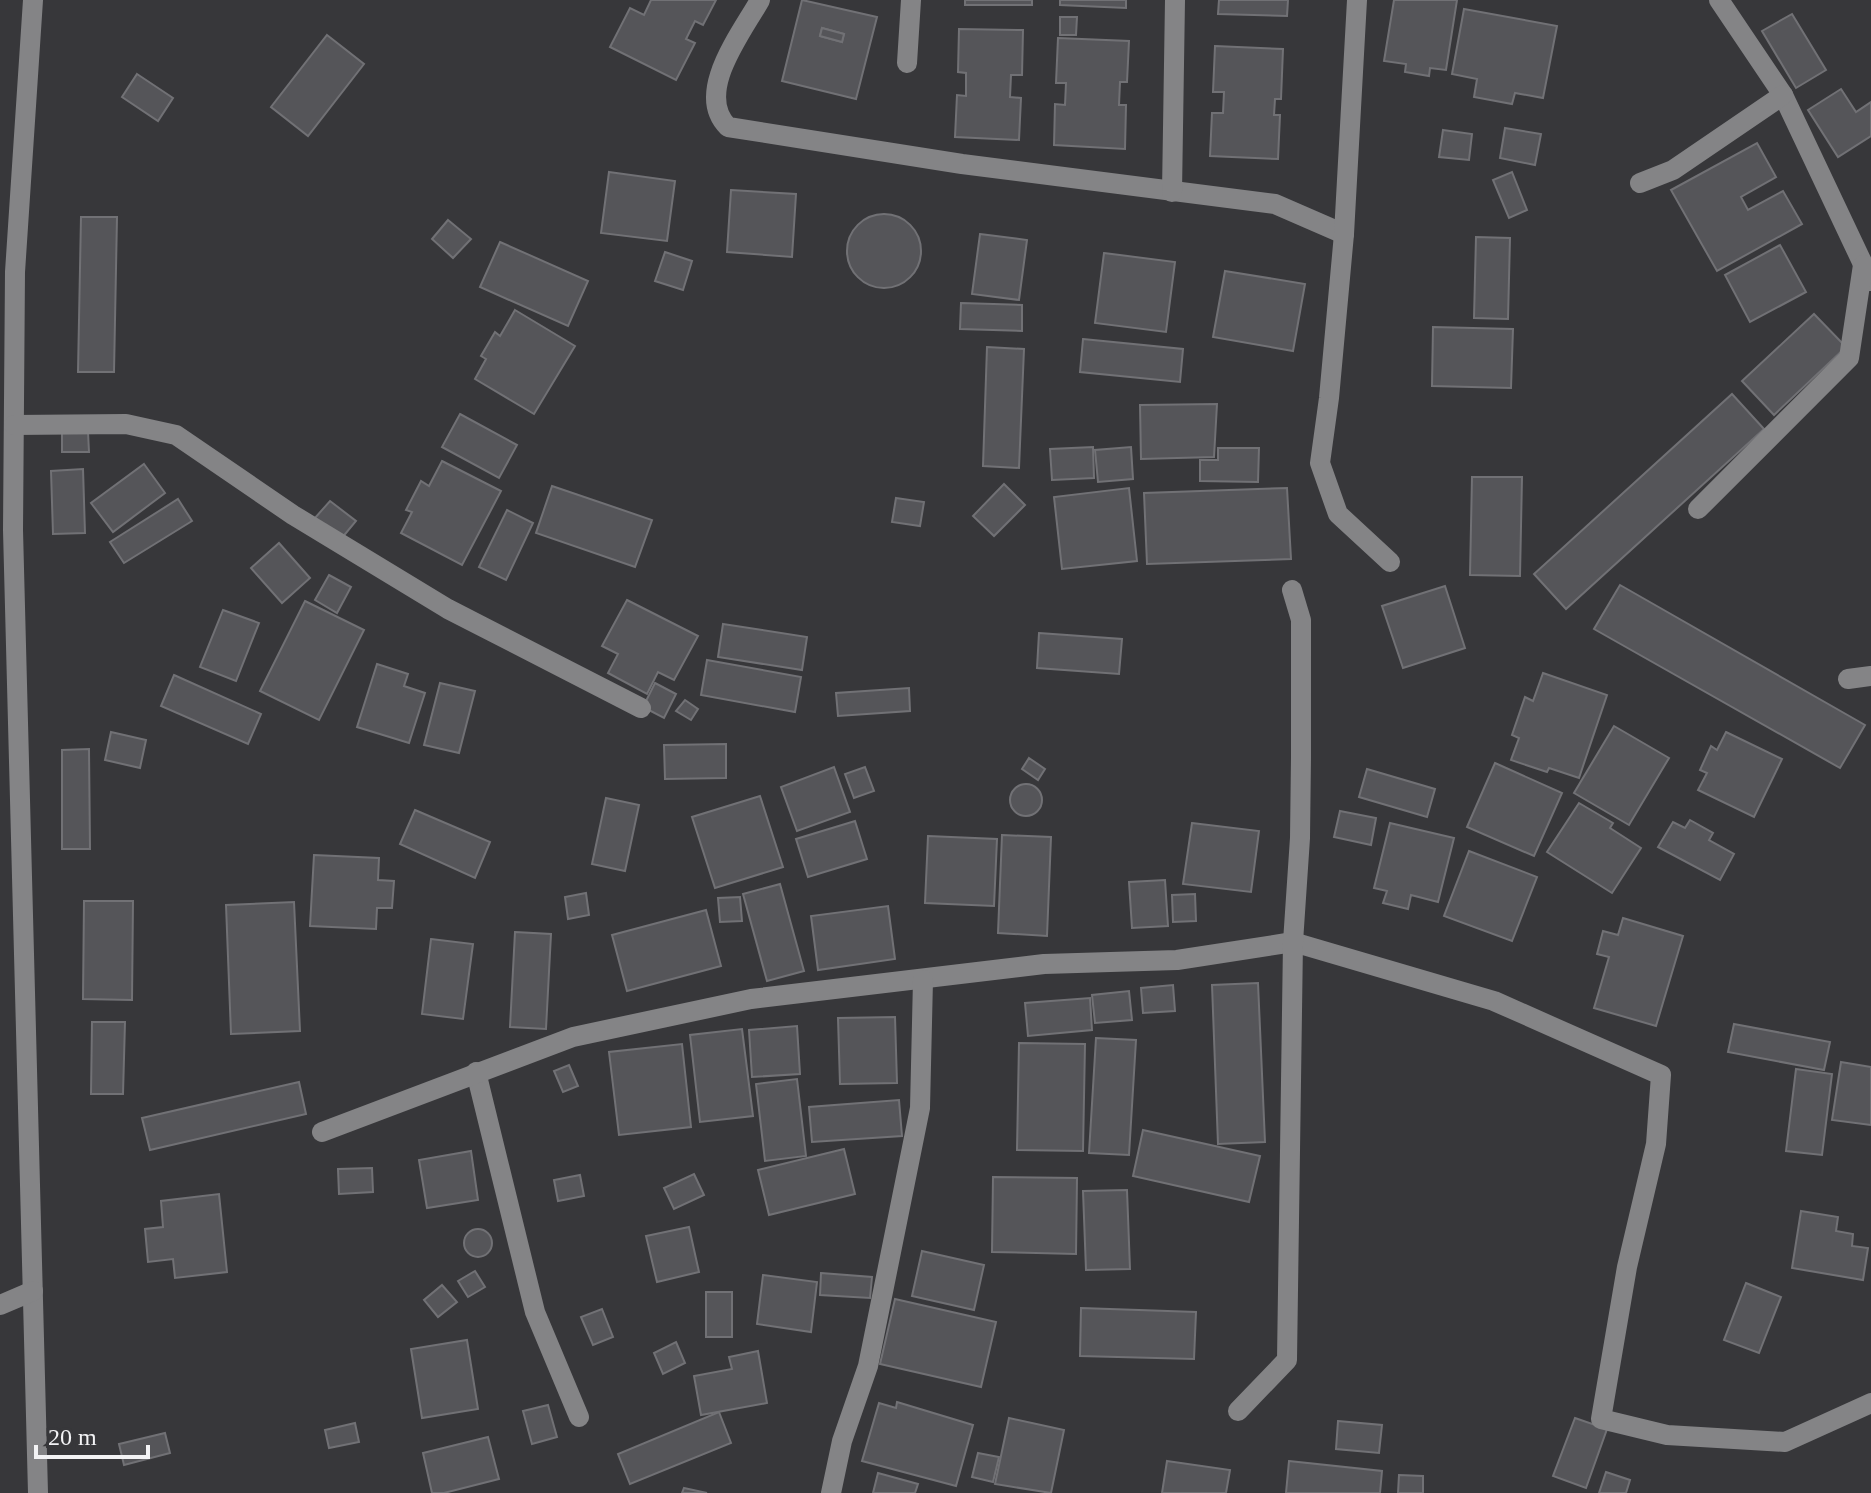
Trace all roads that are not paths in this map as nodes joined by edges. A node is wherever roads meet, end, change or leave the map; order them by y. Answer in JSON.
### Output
{"nodes":[{"id":1,"x":33,"y":0,"type":"edge"},
{"id":2,"x":760,"y":0,"type":"edge"},
{"id":3,"x":911,"y":0,"type":"edge"},
{"id":4,"x":1175,"y":0,"type":"edge"},
{"id":5,"x":1357,"y":0,"type":"edge"},
{"id":6,"x":1719,"y":0,"type":"edge"},
{"id":7,"x":907,"y":63,"type":"dead end"},
{"id":8,"x":1783,"y":95,"type":"junction"},
{"id":9,"x":1640,"y":183,"type":"dead end"},
{"id":10,"x":1172,"y":192,"type":"junction"},
{"id":11,"x":1344,"y":234,"type":"junction"},
{"id":12,"x":1867,"y":273,"type":"edge"},
{"id":13,"x":14,"y":425,"type":"junction"},
{"id":14,"x":8,"y":449,"type":"edge"},
{"id":15,"x":1698,"y":509,"type":"dead end"},
{"id":16,"x":1390,"y":562,"type":"dead end"},
{"id":17,"x":1292,"y":590,"type":"dead end"},
{"id":18,"x":1871,"y":676,"type":"edge"},
{"id":19,"x":1848,"y":679,"type":"dead end"},
{"id":20,"x":641,"y":708,"type":"dead end"},
{"id":21,"x":1293,"y":942,"type":"junction"},
{"id":22,"x":923,"y":980,"type":"junction"},
{"id":23,"x":476,"y":1072,"type":"junction"},
{"id":24,"x":322,"y":1132,"type":"dead end"},
{"id":25,"x":33,"y":1291,"type":"junction"},
{"id":26,"x":0,"y":1305,"type":"edge"},
{"id":27,"x":1871,"y":1403,"type":"edge"},
{"id":28,"x":1238,"y":1411,"type":"dead end"},
{"id":29,"x":579,"y":1417,"type":"dead end"},
{"id":30,"x":38,"y":1493,"type":"edge"},
{"id":31,"x":831,"y":1493,"type":"edge"}],
"edges":[{"from":1,"to":13,"type":"street"},
{"from":2,"to":10,"type":"street"},
{"from":3,"to":7,"type":"street"},
{"from":4,"to":10,"type":"street"},
{"from":5,"to":11,"type":"street"},
{"from":6,"to":8,"type":"street"},
{"from":8,"to":9,"type":"street"},
{"from":8,"to":12,"type":"street"},
{"from":10,"to":11,"type":"street"},
{"from":11,"to":16,"type":"street"},
{"from":12,"to":15,"type":"street"},
{"from":13,"to":14,"type":"street"},
{"from":13,"to":20,"type":"street"},
{"from":14,"to":25,"type":"street"},
{"from":17,"to":21,"type":"street"},
{"from":18,"to":19,"type":"street"},
{"from":21,"to":22,"type":"street"},
{"from":21,"to":27,"type":"street"},
{"from":21,"to":28,"type":"street"},
{"from":22,"to":23,"type":"street"},
{"from":22,"to":31,"type":"street"},
{"from":23,"to":24,"type":"street"},
{"from":23,"to":29,"type":"street"},
{"from":25,"to":26,"type":"street"},
{"from":25,"to":30,"type":"street"}]}
